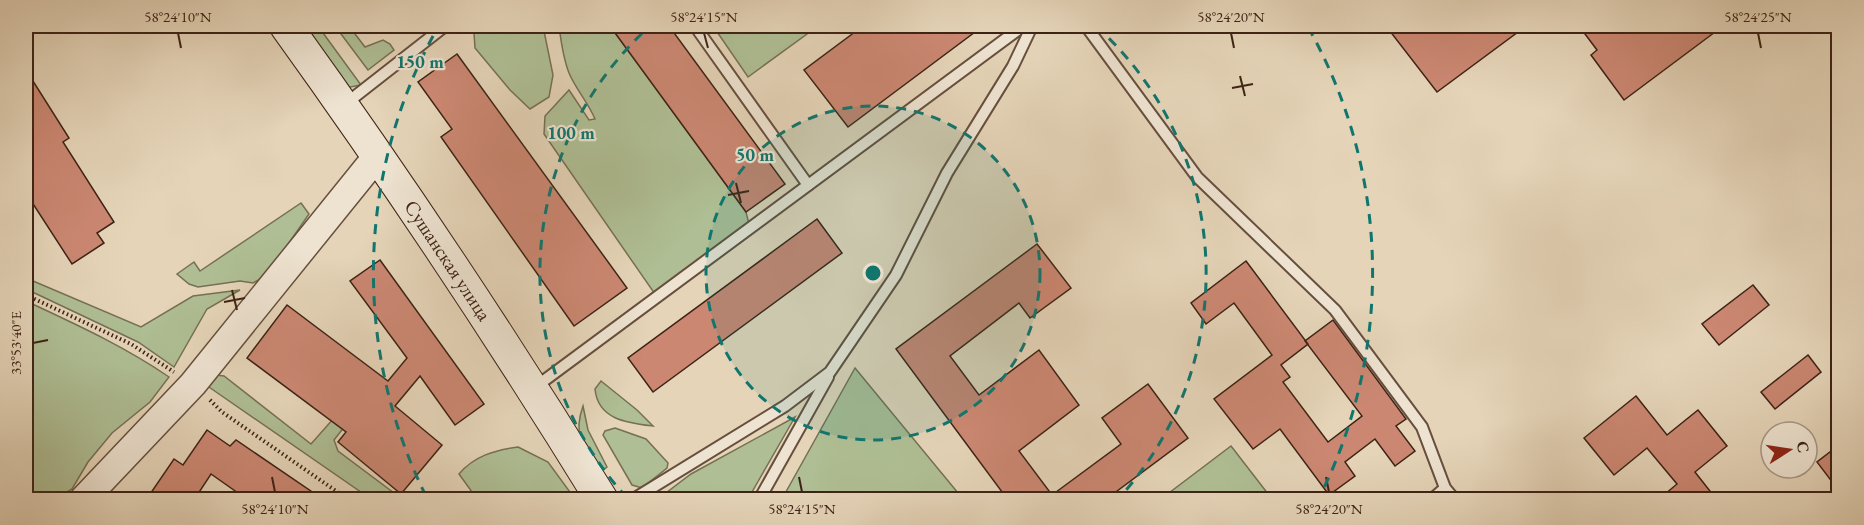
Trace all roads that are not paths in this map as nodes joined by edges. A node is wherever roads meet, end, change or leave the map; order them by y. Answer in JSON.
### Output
{"nodes":[{"id":1,"x":286,"y":26,"type":"edge"},
{"id":2,"x":445,"y":26,"type":"edge"},
{"id":3,"x":695,"y":26,"type":"edge"},
{"id":4,"x":1023,"y":26,"type":"edge"},
{"id":5,"x":1032,"y":26,"type":"edge"},
{"id":6,"x":1086,"y":26,"type":"edge"},
{"id":7,"x":343,"y":105,"type":"junction"},
{"id":8,"x":378,"y":155,"type":"junction"},
{"id":9,"x":808,"y":185,"type":"junction"},
{"id":10,"x":830,"y":372,"type":"junction"},
{"id":11,"x":533,"y":388,"type":"junction"},
{"id":12,"x":1446,"y":488,"type":"junction"},
{"id":13,"x":83,"y":500,"type":"edge"},
{"id":14,"x":602,"y":500,"type":"edge"},
{"id":15,"x":632,"y":500,"type":"edge"},
{"id":16,"x":759,"y":500,"type":"edge"},
{"id":17,"x":1431,"y":500,"type":"edge"},
{"id":18,"x":1455,"y":500,"type":"edge"}],
"edges":[{"from":1,"to":7,"type":"main road","name":"Сушанская улица"},
{"from":2,"to":7,"type":"lane"},
{"from":3,"to":9,"type":"lane"},
{"from":4,"to":9,"type":"lane"},
{"from":5,"to":10,"type":"lane"},
{"from":6,"to":12,"type":"lane"},
{"from":7,"to":8,"type":"main road","name":"Сушанская улица"},
{"from":8,"to":11,"type":"main road","name":"Сушанская улица"},
{"from":8,"to":13,"type":"street"},
{"from":9,"to":11,"type":"lane"},
{"from":10,"to":15,"type":"lane"},
{"from":10,"to":16,"type":"lane"},
{"from":11,"to":14,"type":"main road","name":"Сушанская улица"},
{"from":12,"to":17,"type":"lane"},
{"from":12,"to":18,"type":"lane"}]}
